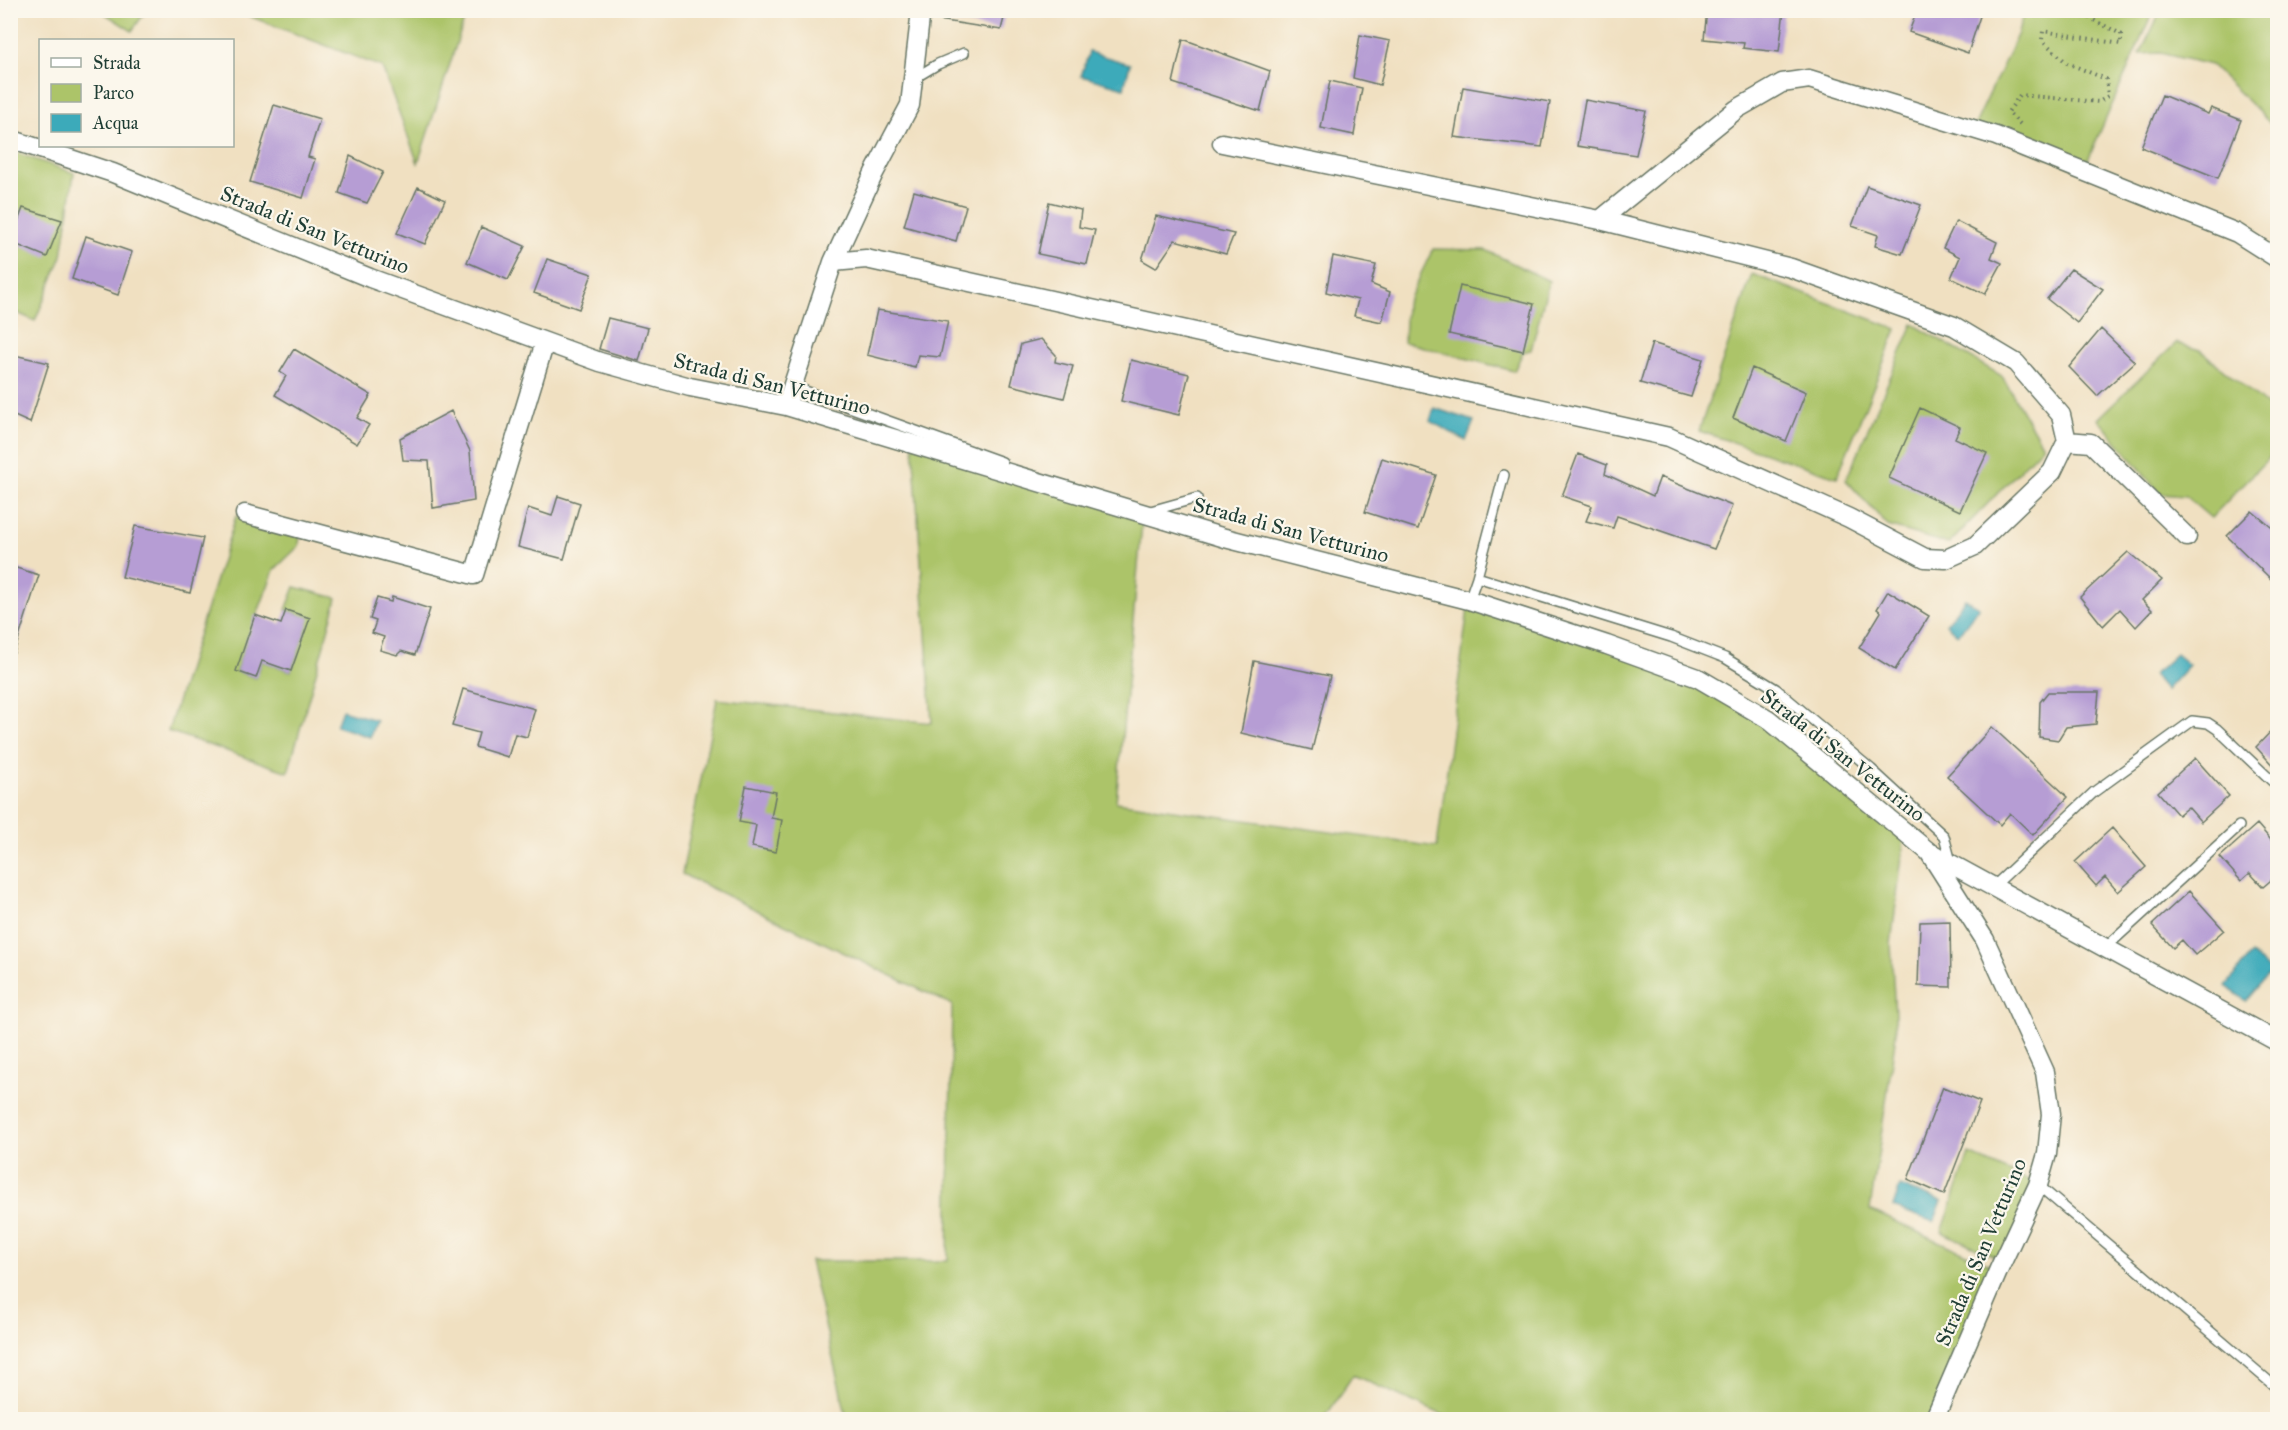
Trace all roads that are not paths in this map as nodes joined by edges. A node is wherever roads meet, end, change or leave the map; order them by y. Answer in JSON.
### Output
{"nodes":[{"id":1,"x":921,"y":10,"type":"edge"},
{"id":2,"x":964,"y":53,"type":"dead end"},
{"id":3,"x":913,"y":79,"type":"junction"},
{"id":4,"x":10,"y":139,"type":"edge"},
{"id":5,"x":1222,"y":143,"type":"dead end"},
{"id":6,"x":1600,"y":220,"type":"junction"},
{"id":7,"x":2277,"y":258,"type":"edge"},
{"id":8,"x":833,"y":262,"type":"junction"},
{"id":9,"x":545,"y":342,"type":"junction"},
{"id":10,"x":794,"y":387,"type":"junction"},
{"id":11,"x":786,"y":406,"type":"junction"},
{"id":12,"x":2067,"y":441,"type":"junction"},
{"id":13,"x":1504,"y":475,"type":"dead end"},
{"id":14,"x":1197,"y":498,"type":"dead end"},
{"id":15,"x":1143,"y":513,"type":"junction"},
{"id":16,"x":245,"y":514,"type":"dead end"},
{"id":17,"x":2187,"y":537,"type":"dead end"},
{"id":18,"x":1477,"y":577,"type":"junction"},
{"id":19,"x":1469,"y":600,"type":"junction"},
{"id":20,"x":2272,"y":781,"type":"dead end"},
{"id":21,"x":2239,"y":826,"type":"dead end"},
{"id":22,"x":1929,"y":852,"type":"junction"},
{"id":23,"x":1951,"y":864,"type":"junction"},
{"id":24,"x":1993,"y":887,"type":"junction"},
{"id":25,"x":2104,"y":949,"type":"junction"},
{"id":26,"x":2277,"y":1042,"type":"edge"},
{"id":27,"x":2038,"y":1185,"type":"junction"},
{"id":28,"x":2277,"y":1389,"type":"edge"},
{"id":29,"x":1934,"y":1419,"type":"edge"}],
"edges":[{"from":1,"to":3,"type":"street"},
{"from":2,"to":3,"type":"lane"},
{"from":3,"to":8,"type":"street"},
{"from":4,"to":9,"type":"street","name":"Strada di San Vetturino"},
{"from":5,"to":6,"type":"street"},
{"from":6,"to":7,"type":"street"},
{"from":6,"to":12,"type":"street"},
{"from":8,"to":10,"type":"street"},
{"from":8,"to":12,"type":"street"},
{"from":9,"to":11,"type":"street","name":"Strada di San Vetturino"},
{"from":9,"to":16,"type":"street"},
{"from":10,"to":11,"type":"street"},
{"from":10,"to":15,"type":"lane"},
{"from":11,"to":15,"type":"street","name":"Strada di San Vetturino"},
{"from":12,"to":17,"type":"street"},
{"from":13,"to":18,"type":"lane"},
{"from":14,"to":15,"type":"lane"},
{"from":15,"to":19,"type":"street","name":"Strada di San Vetturino"},
{"from":18,"to":19,"type":"lane"},
{"from":18,"to":23,"type":"lane"},
{"from":19,"to":22,"type":"street","name":"Strada di San Vetturino"},
{"from":20,"to":24,"type":"lane"},
{"from":21,"to":25,"type":"lane"},
{"from":22,"to":23,"type":"street"},
{"from":22,"to":27,"type":"street","name":"Strada di San Vetturino"},
{"from":23,"to":24,"type":"street"},
{"from":24,"to":25,"type":"street"},
{"from":25,"to":26,"type":"street"},
{"from":27,"to":28,"type":"lane"},
{"from":27,"to":29,"type":"street","name":"Strada di San Vetturino"}]}
